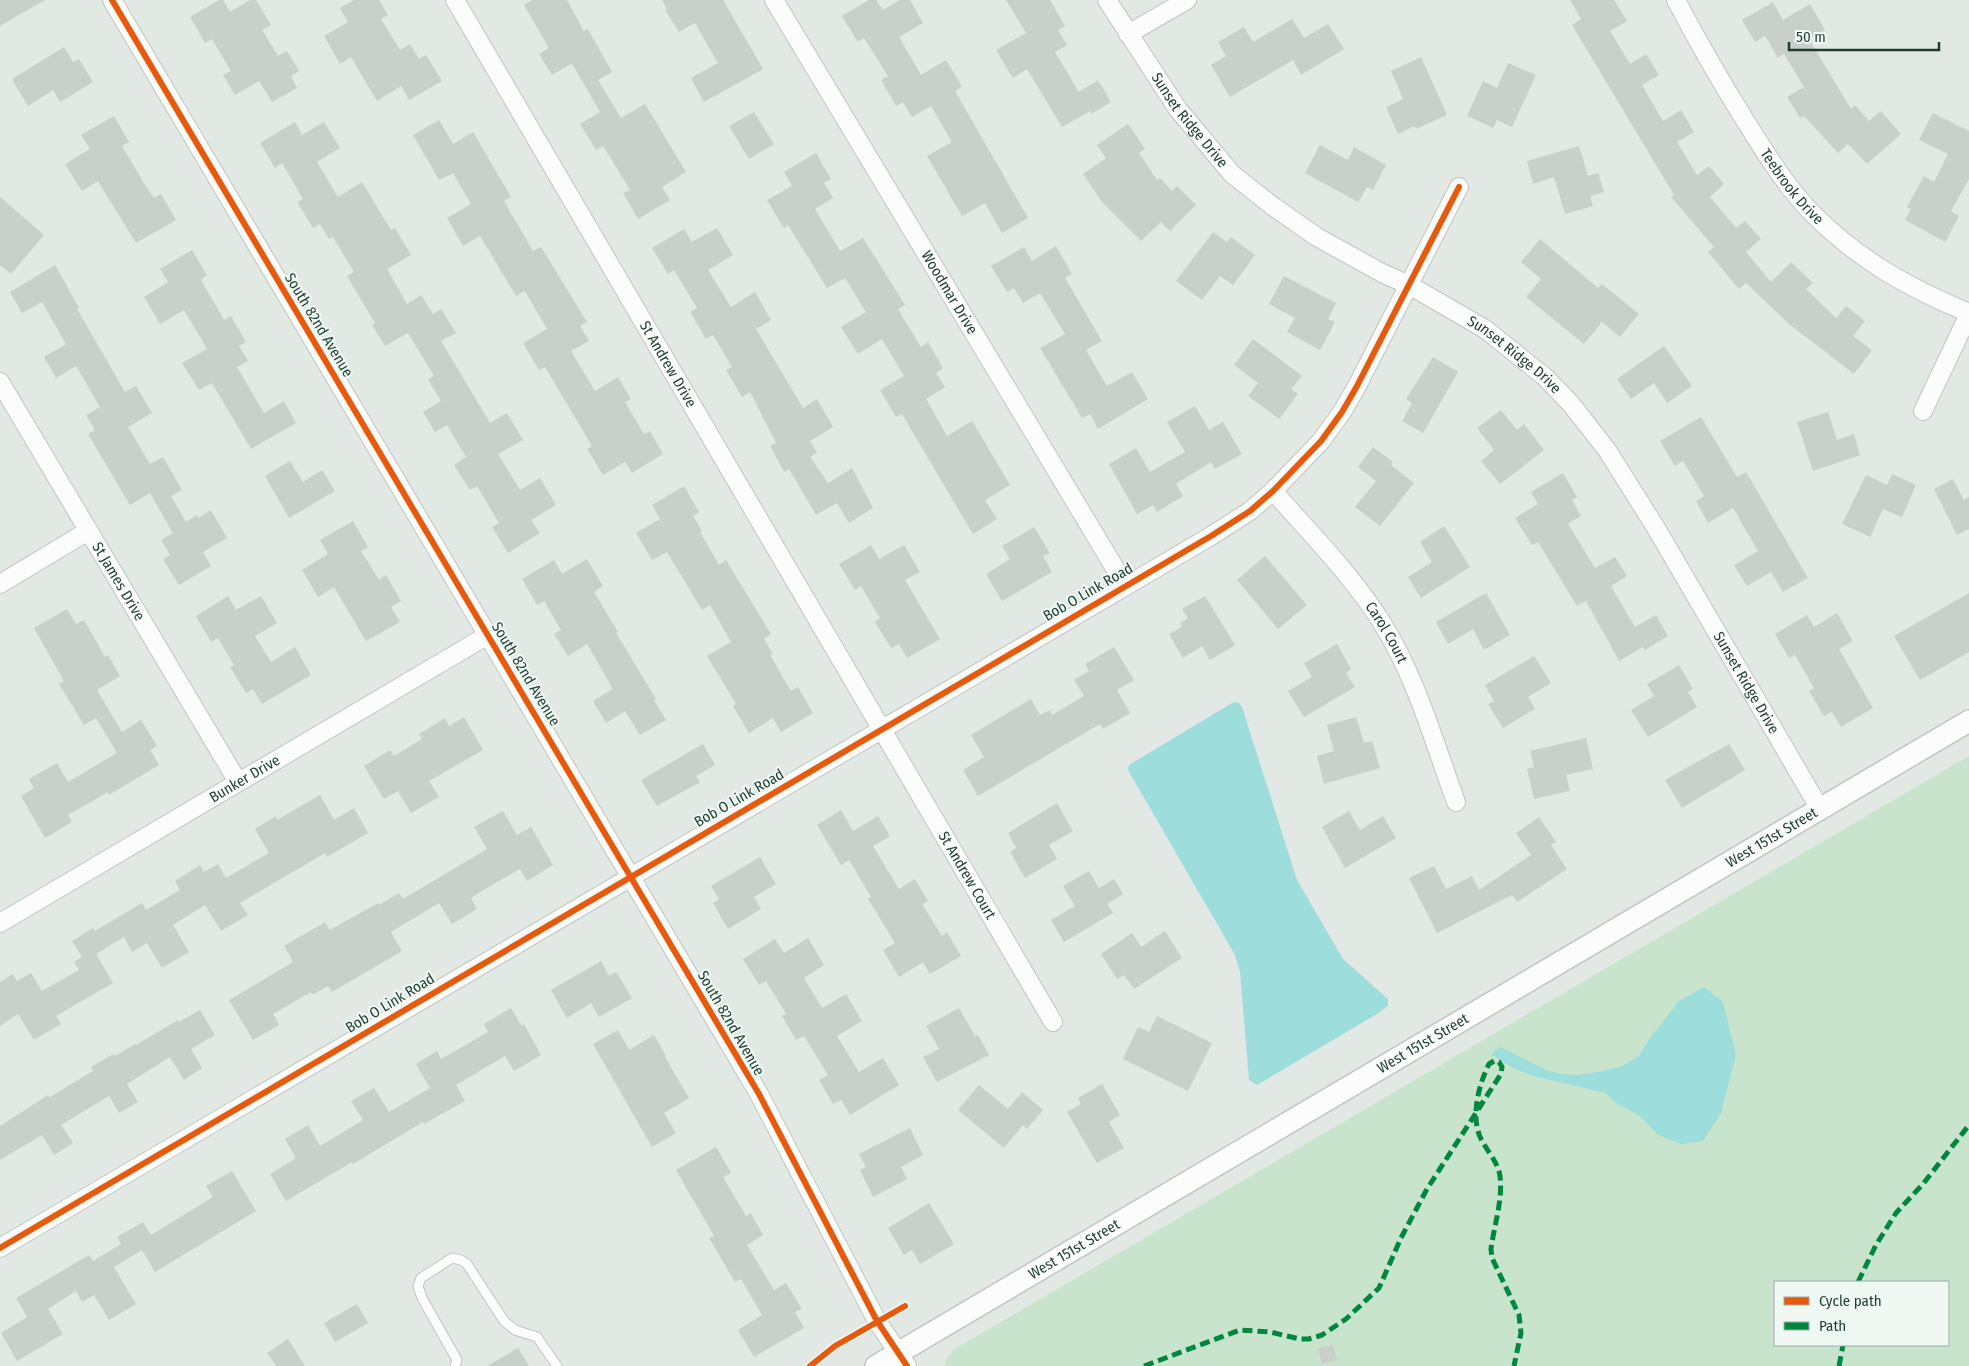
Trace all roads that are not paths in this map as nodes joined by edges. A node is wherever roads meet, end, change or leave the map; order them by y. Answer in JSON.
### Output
{"nodes":[{"id":1,"x":112,"y":0,"type":"edge"},
{"id":2,"x":455,"y":0,"type":"edge"},
{"id":3,"x":774,"y":0,"type":"edge"},
{"id":4,"x":1107,"y":0,"type":"edge"},
{"id":5,"x":1187,"y":0,"type":"edge"},
{"id":6,"x":1676,"y":0,"type":"edge"},
{"id":7,"x":1128,"y":34,"type":"junction"},
{"id":8,"x":1459,"y":187,"type":"dead end"},
{"id":9,"x":1409,"y":285,"type":"junction"},
{"id":10,"x":1969,"y":314,"type":"edge"},
{"id":11,"x":0,"y":382,"type":"edge"},
{"id":12,"x":1923,"y":411,"type":"dead end"},
{"id":13,"x":1273,"y":491,"type":"junction"},
{"id":14,"x":88,"y":531,"type":"junction"},
{"id":15,"x":0,"y":584,"type":"edge"},
{"id":16,"x":1125,"y":585,"type":"junction"},
{"id":17,"x":488,"y":635,"type":"junction"},
{"id":18,"x":1969,"y":721,"type":"edge"},
{"id":19,"x":881,"y":729,"type":"junction"},
{"id":20,"x":238,"y":782,"type":"junction"},
{"id":21,"x":1456,"y":802,"type":"dead end"},
{"id":22,"x":1820,"y":809,"type":"junction"},
{"id":23,"x":631,"y":876,"type":"junction"},
{"id":24,"x":0,"y":923,"type":"edge"},
{"id":25,"x":1053,"y":1022,"type":"dead end"},
{"id":26,"x":0,"y":1248,"type":"edge"},
{"id":27,"x":903,"y":1359,"type":"edge"},
{"id":28,"x":455,"y":1366,"type":"edge"},
{"id":29,"x":557,"y":1366,"type":"edge"},
{"id":30,"x":876,"y":1366,"type":"edge"}],
"edges":[{"from":1,"to":17,"type":"street","name":"South 82nd Avenue"},
{"from":2,"to":19,"type":"street","name":"St Andrew Drive"},
{"from":3,"to":16,"type":"street","name":"Woodmar Drive"},
{"from":4,"to":7,"type":"street","name":"Sunset Ridge Drive"},
{"from":5,"to":7,"type":"street"},
{"from":6,"to":10,"type":"street","name":"Teebrook Drive"},
{"from":7,"to":9,"type":"street","name":"Sunset Ridge Drive"},
{"from":8,"to":9,"type":"street","name":"Bob O Link Road"},
{"from":9,"to":13,"type":"street","name":"Bob O Link Road"},
{"from":9,"to":22,"type":"street","name":"Sunset Ridge Drive"},
{"from":10,"to":12,"type":"street"},
{"from":11,"to":14,"type":"street","name":"St James Drive"},
{"from":13,"to":16,"type":"street","name":"Bob O Link Road"},
{"from":13,"to":21,"type":"street","name":"Carol Court"},
{"from":14,"to":15,"type":"street"},
{"from":14,"to":20,"type":"street","name":"St James Drive"},
{"from":16,"to":19,"type":"street","name":"Bob O Link Road"},
{"from":17,"to":20,"type":"street","name":"Bunker Drive"},
{"from":17,"to":23,"type":"street","name":"South 82nd Avenue"},
{"from":18,"to":22,"type":"street","name":"West 151st Street"},
{"from":19,"to":23,"type":"street","name":"Bob O Link Road"},
{"from":19,"to":25,"type":"street","name":"St Andrew Court"},
{"from":20,"to":24,"type":"street","name":"Bunker Drive"},
{"from":22,"to":27,"type":"street","name":"West 151st Street"},
{"from":23,"to":26,"type":"street","name":"Bob O Link Road"},
{"from":23,"to":27,"type":"street","name":"South 82nd Avenue"},
{"from":27,"to":30,"type":"street","name":"West 151st Street"},
{"from":28,"to":29,"type":"lane"}]}
